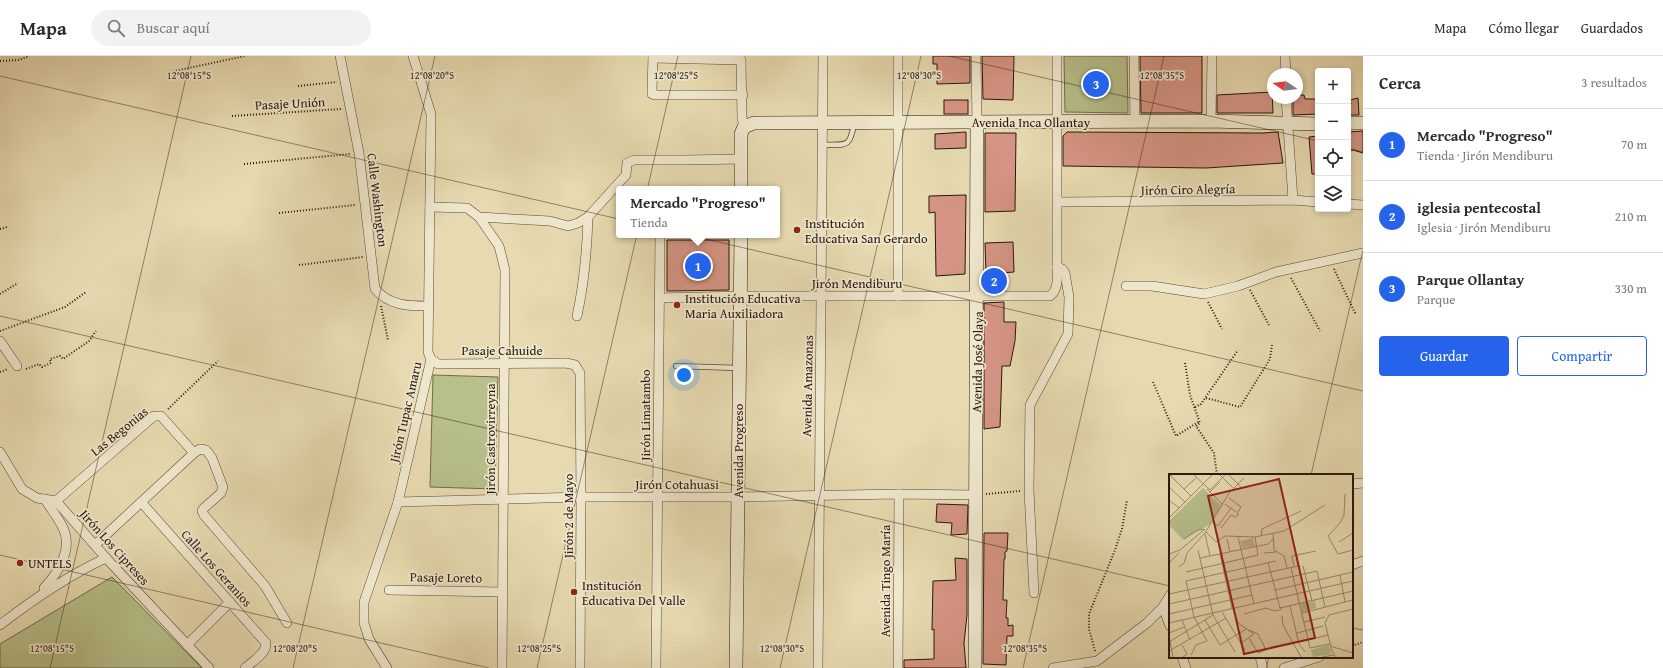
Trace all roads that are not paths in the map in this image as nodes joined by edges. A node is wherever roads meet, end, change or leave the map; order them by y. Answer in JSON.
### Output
{"nodes":[{"id":1,"x":340,"y":56,"type":"edge"},
{"id":2,"x":413,"y":56,"type":"edge"},
{"id":3,"x":823,"y":56,"type":"edge"},
{"id":4,"x":898,"y":56,"type":"edge"},
{"id":5,"x":976,"y":56,"type":"edge"},
{"id":6,"x":1057,"y":56,"type":"edge"},
{"id":7,"x":1134,"y":56,"type":"edge"},
{"id":8,"x":1212,"y":56,"type":"edge"},
{"id":9,"x":1286,"y":56,"type":"edge"},
{"id":10,"x":653,"y":57,"type":"edge"},
{"id":11,"x":1286,"y":68,"type":"edge"},
{"id":12,"x":743,"y":96,"type":"junction"},
{"id":13,"x":1286,"y":104,"type":"edge"},
{"id":14,"x":1211,"y":121,"type":"junction"},
{"id":15,"x":1058,"y":122,"type":"junction"},
{"id":16,"x":1135,"y":122,"type":"junction"},
{"id":17,"x":854,"y":123,"type":"junction"},
{"id":18,"x":898,"y":123,"type":"junction"},
{"id":19,"x":977,"y":123,"type":"junction"},
{"id":20,"x":1363,"y":123,"type":"edge"},
{"id":21,"x":823,"y":124,"type":"junction"},
{"id":22,"x":1287,"y":124,"type":"junction"},
{"id":23,"x":1315,"y":124,"type":"edge"},
{"id":24,"x":1351,"y":124,"type":"edge"},
{"id":25,"x":744,"y":127,"type":"junction"},
{"id":26,"x":823,"y":145,"type":"junction"},
{"id":27,"x":741,"y":159,"type":"junction"},
{"id":28,"x":616,"y":186,"type":"edge"},
{"id":29,"x":616,"y":186,"type":"edge"},
{"id":30,"x":741,"y":186,"type":"edge"},
{"id":31,"x":1293,"y":200,"type":"junction"},
{"id":32,"x":1058,"y":202,"type":"junction"},
{"id":33,"x":1315,"y":202,"type":"edge"},
{"id":34,"x":1351,"y":204,"type":"edge"},
{"id":35,"x":1363,"y":205,"type":"edge"},
{"id":36,"x":430,"y":207,"type":"junction"},
{"id":37,"x":479,"y":217,"type":"junction"},
{"id":38,"x":588,"y":217,"type":"junction"},
{"id":39,"x":660,"y":238,"type":"edge"},
{"id":40,"x":741,"y":238,"type":"edge"},
{"id":41,"x":1363,"y":253,"type":"edge"},
{"id":42,"x":1057,"y":267,"type":"junction"},
{"id":43,"x":1126,"y":286,"type":"dead end"},
{"id":44,"x":740,"y":296,"type":"junction"},
{"id":45,"x":821,"y":296,"type":"junction"},
{"id":46,"x":898,"y":296,"type":"junction"},
{"id":47,"x":977,"y":296,"type":"junction"},
{"id":48,"x":659,"y":298,"type":"junction"},
{"id":49,"x":429,"y":306,"type":"junction"},
{"id":50,"x":577,"y":316,"type":"dead end"},
{"id":51,"x":0,"y":341,"type":"edge"},
{"id":52,"x":431,"y":359,"type":"junction"},
{"id":53,"x":504,"y":363,"type":"junction"},
{"id":54,"x":575,"y":365,"type":"joint"},
{"id":55,"x":17,"y":366,"type":"road end"},
{"id":56,"x":676,"y":366,"type":"dead end"},
{"id":57,"x":738,"y":368,"type":"junction"},
{"id":58,"x":0,"y":452,"type":"edge"},
{"id":59,"x":194,"y":454,"type":"junction"},
{"id":60,"x":1363,"y":483,"type":"edge"},
{"id":61,"x":1353,"y":484,"type":"edge"},
{"id":62,"x":899,"y":494,"type":"junction"},
{"id":63,"x":975,"y":494,"type":"junction"},
{"id":64,"x":819,"y":496,"type":"junction"},
{"id":65,"x":581,"y":497,"type":"junction"},
{"id":66,"x":658,"y":497,"type":"junction"},
{"id":67,"x":737,"y":497,"type":"junction"},
{"id":68,"x":45,"y":499,"type":"junction"},
{"id":69,"x":503,"y":499,"type":"junction"},
{"id":70,"x":56,"y":501,"type":"junction"},
{"id":71,"x":398,"y":502,"type":"junction"},
{"id":72,"x":142,"y":503,"type":"junction"},
{"id":73,"x":95,"y":545,"type":"junction"},
{"id":74,"x":106,"y":558,"type":"junction"},
{"id":75,"x":1363,"y":561,"type":"edge"},
{"id":76,"x":1353,"y":565,"type":"edge"},
{"id":77,"x":389,"y":590,"type":"dead end"},
{"id":78,"x":502,"y":592,"type":"junction"},
{"id":79,"x":1034,"y":593,"type":"dead end"},
{"id":80,"x":37,"y":597,"type":"junction"},
{"id":81,"x":1169,"y":597,"type":"edge"},
{"id":82,"x":230,"y":602,"type":"junction"},
{"id":83,"x":1163,"y":607,"type":"junction"},
{"id":84,"x":287,"y":622,"type":"dead end"},
{"id":85,"x":1169,"y":623,"type":"edge"},
{"id":86,"x":0,"y":625,"type":"edge"},
{"id":87,"x":186,"y":645,"type":"junction"},
{"id":88,"x":1182,"y":658,"type":"edge"},
{"id":89,"x":1260,"y":658,"type":"edge"},
{"id":90,"x":1316,"y":658,"type":"edge"},
{"id":91,"x":209,"y":668,"type":"edge"},
{"id":92,"x":245,"y":668,"type":"edge"},
{"id":93,"x":387,"y":668,"type":"edge"},
{"id":94,"x":502,"y":668,"type":"edge"},
{"id":95,"x":580,"y":668,"type":"edge"},
{"id":96,"x":656,"y":668,"type":"edge"},
{"id":97,"x":736,"y":668,"type":"edge"},
{"id":98,"x":818,"y":668,"type":"edge"},
{"id":99,"x":898,"y":668,"type":"edge"},
{"id":100,"x":975,"y":668,"type":"edge"},
{"id":101,"x":1054,"y":668,"type":"edge"},
{"id":102,"x":1186,"y":668,"type":"edge"},
{"id":103,"x":1263,"y":668,"type":"edge"},
{"id":104,"x":1284,"y":668,"type":"edge"}],
"edges":[{"from":1,"to":49,"type":"street","name":"Calle Washington"},
{"from":2,"to":36,"type":"street","name":"Jirón Tupac Amaru"},
{"from":3,"to":21,"type":"street","name":"Avenida Amazonas"},
{"from":4,"to":18,"type":"street"},
{"from":5,"to":19,"type":"street","name":"Avenida José Olaya"},
{"from":6,"to":15,"type":"street"},
{"from":7,"to":16,"type":"street"},
{"from":8,"to":14,"type":"street"},
{"from":9,"to":11,"type":"street"},
{"from":10,"to":12,"type":"street"},
{"from":10,"to":12,"type":"street"},
{"from":12,"to":25,"type":"street"},
{"from":13,"to":22,"type":"street"},
{"from":14,"to":16,"type":"street","name":"Avenida Inca Ollantay"},
{"from":14,"to":22,"type":"street","name":"Avenida Inca Ollantay"},
{"from":15,"to":16,"type":"street","name":"Avenida Inca Ollantay"},
{"from":15,"to":19,"type":"street","name":"Avenida Inca Ollantay"},
{"from":15,"to":32,"type":"street"},
{"from":17,"to":18,"type":"street","name":"Avenida Inca Ollantay"},
{"from":17,"to":21,"type":"street","name":"Avenida Inca Ollantay"},
{"from":17,"to":26,"type":"lane"},
{"from":18,"to":19,"type":"street","name":"Avenida Inca Ollantay"},
{"from":18,"to":46,"type":"street"},
{"from":19,"to":47,"type":"street","name":"Avenida José Olaya"},
{"from":20,"to":24,"type":"street"},
{"from":21,"to":25,"type":"street","name":"Avenida Inca Ollantay"},
{"from":21,"to":26,"type":"street","name":"Avenida Amazonas"},
{"from":22,"to":23,"type":"street","name":"Avenida Inca Ollantay"},
{"from":22,"to":31,"type":"street"},
{"from":25,"to":27,"type":"street"},
{"from":26,"to":45,"type":"street","name":"Avenida Amazonas"},
{"from":27,"to":28,"type":"street"},
{"from":27,"to":30,"type":"street"},
{"from":29,"to":38,"type":"street"},
{"from":31,"to":32,"type":"street","name":"Jirón Ciro Alegría"},
{"from":31,"to":33,"type":"street","name":"Jirón Ciro Alegría"},
{"from":32,"to":42,"type":"street"},
{"from":34,"to":35,"type":"street"},
{"from":36,"to":37,"type":"street"},
{"from":36,"to":49,"type":"street","name":"Jirón Tupac Amaru"},
{"from":37,"to":38,"type":"street"},
{"from":37,"to":53,"type":"street","name":"Jirón Castrovirreyna"},
{"from":38,"to":50,"type":"street"},
{"from":39,"to":48,"type":"street","name":"Jirón Limatambo"},
{"from":40,"to":44,"type":"street","name":"Avenida Progreso"},
{"from":41,"to":43,"type":"street"},
{"from":42,"to":47,"type":"street","name":"Jirón Mendiburu"},
{"from":42,"to":79,"type":"street"},
{"from":44,"to":45,"type":"street","name":"Jirón Mendiburu"},
{"from":44,"to":48,"type":"street","name":"Jirón Mendiburu"},
{"from":44,"to":57,"type":"street","name":"Avenida Progreso"},
{"from":45,"to":46,"type":"street","name":"Jirón Mendiburu"},
{"from":45,"to":64,"type":"street","name":"Avenida Amazonas"},
{"from":46,"to":47,"type":"street","name":"Jirón Mendiburu"},
{"from":47,"to":63,"type":"street","name":"Avenida José Olaya"},
{"from":48,"to":66,"type":"street","name":"Jirón Limatambo"},
{"from":49,"to":52,"type":"street","name":"Jirón Tupac Amaru"},
{"from":51,"to":55,"type":"street"},
{"from":52,"to":53,"type":"street","name":"Pasaje Cahuide"},
{"from":52,"to":71,"type":"street","name":"Jirón Tupac Amaru"},
{"from":53,"to":54,"type":"street","name":"Pasaje Cahuide"},
{"from":53,"to":69,"type":"street","name":"Jirón Castrovirreyna"},
{"from":54,"to":65,"type":"street","name":"Jirón 2 de Mayo"},
{"from":56,"to":57,"type":"lane"},
{"from":57,"to":67,"type":"street","name":"Avenida Progreso"},
{"from":58,"to":68,"type":"street"},
{"from":59,"to":70,"type":"street","name":"Las Begonias"},
{"from":59,"to":72,"type":"street"},
{"from":59,"to":84,"type":"street"},
{"from":60,"to":61,"type":"street"},
{"from":62,"to":63,"type":"street","name":"Jirón Cotahuasi"},
{"from":62,"to":64,"type":"street","name":"Jirón Cotahuasi"},
{"from":62,"to":99,"type":"street","name":"Avenida Tingo María"},
{"from":63,"to":100,"type":"street","name":"Avenida José Olaya"},
{"from":64,"to":67,"type":"street","name":"Jirón Cotahuasi"},
{"from":64,"to":98,"type":"street","name":"Avenida Amazonas"},
{"from":65,"to":66,"type":"street","name":"Jirón Cotahuasi"},
{"from":65,"to":69,"type":"street","name":"Jirón Cotahuasi"},
{"from":65,"to":95,"type":"street","name":"Jirón 2 de Mayo"},
{"from":66,"to":67,"type":"street","name":"Jirón Cotahuasi"},
{"from":66,"to":96,"type":"street","name":"Jirón Limatambo"},
{"from":67,"to":97,"type":"street","name":"Avenida Progreso"},
{"from":68,"to":70,"type":"street"},
{"from":68,"to":80,"type":"street"},
{"from":69,"to":71,"type":"street","name":"Jirón Cotahuasi"},
{"from":69,"to":78,"type":"street","name":"Jirón Castrovirreyna"},
{"from":70,"to":73,"type":"street","name":"Jirón Los Cipreses"},
{"from":71,"to":93,"type":"street","name":"Jirón Tupac Amaru"},
{"from":72,"to":73,"type":"street"},
{"from":72,"to":82,"type":"street","name":"Calle Los Geranios"},
{"from":73,"to":74,"type":"street","name":"Jirón Los Cipreses"},
{"from":74,"to":80,"type":"street"},
{"from":74,"to":87,"type":"street","name":"Jirón Los Cipreses"},
{"from":75,"to":76,"type":"street"},
{"from":77,"to":78,"type":"street","name":"Pasaje Loreto"},
{"from":78,"to":94,"type":"street","name":"Jirón Castrovirreyna"},
{"from":80,"to":86,"type":"street"},
{"from":81,"to":83,"type":"street"},
{"from":82,"to":87,"type":"street"},
{"from":82,"to":92,"type":"street","name":"Calle Los Geranios"},
{"from":83,"to":85,"type":"street"},
{"from":83,"to":101,"type":"street"},
{"from":87,"to":91,"type":"street","name":"Jirón Los Cipreses"},
{"from":88,"to":102,"type":"street"},
{"from":89,"to":103,"type":"street"},
{"from":90,"to":104,"type":"street"}]}
